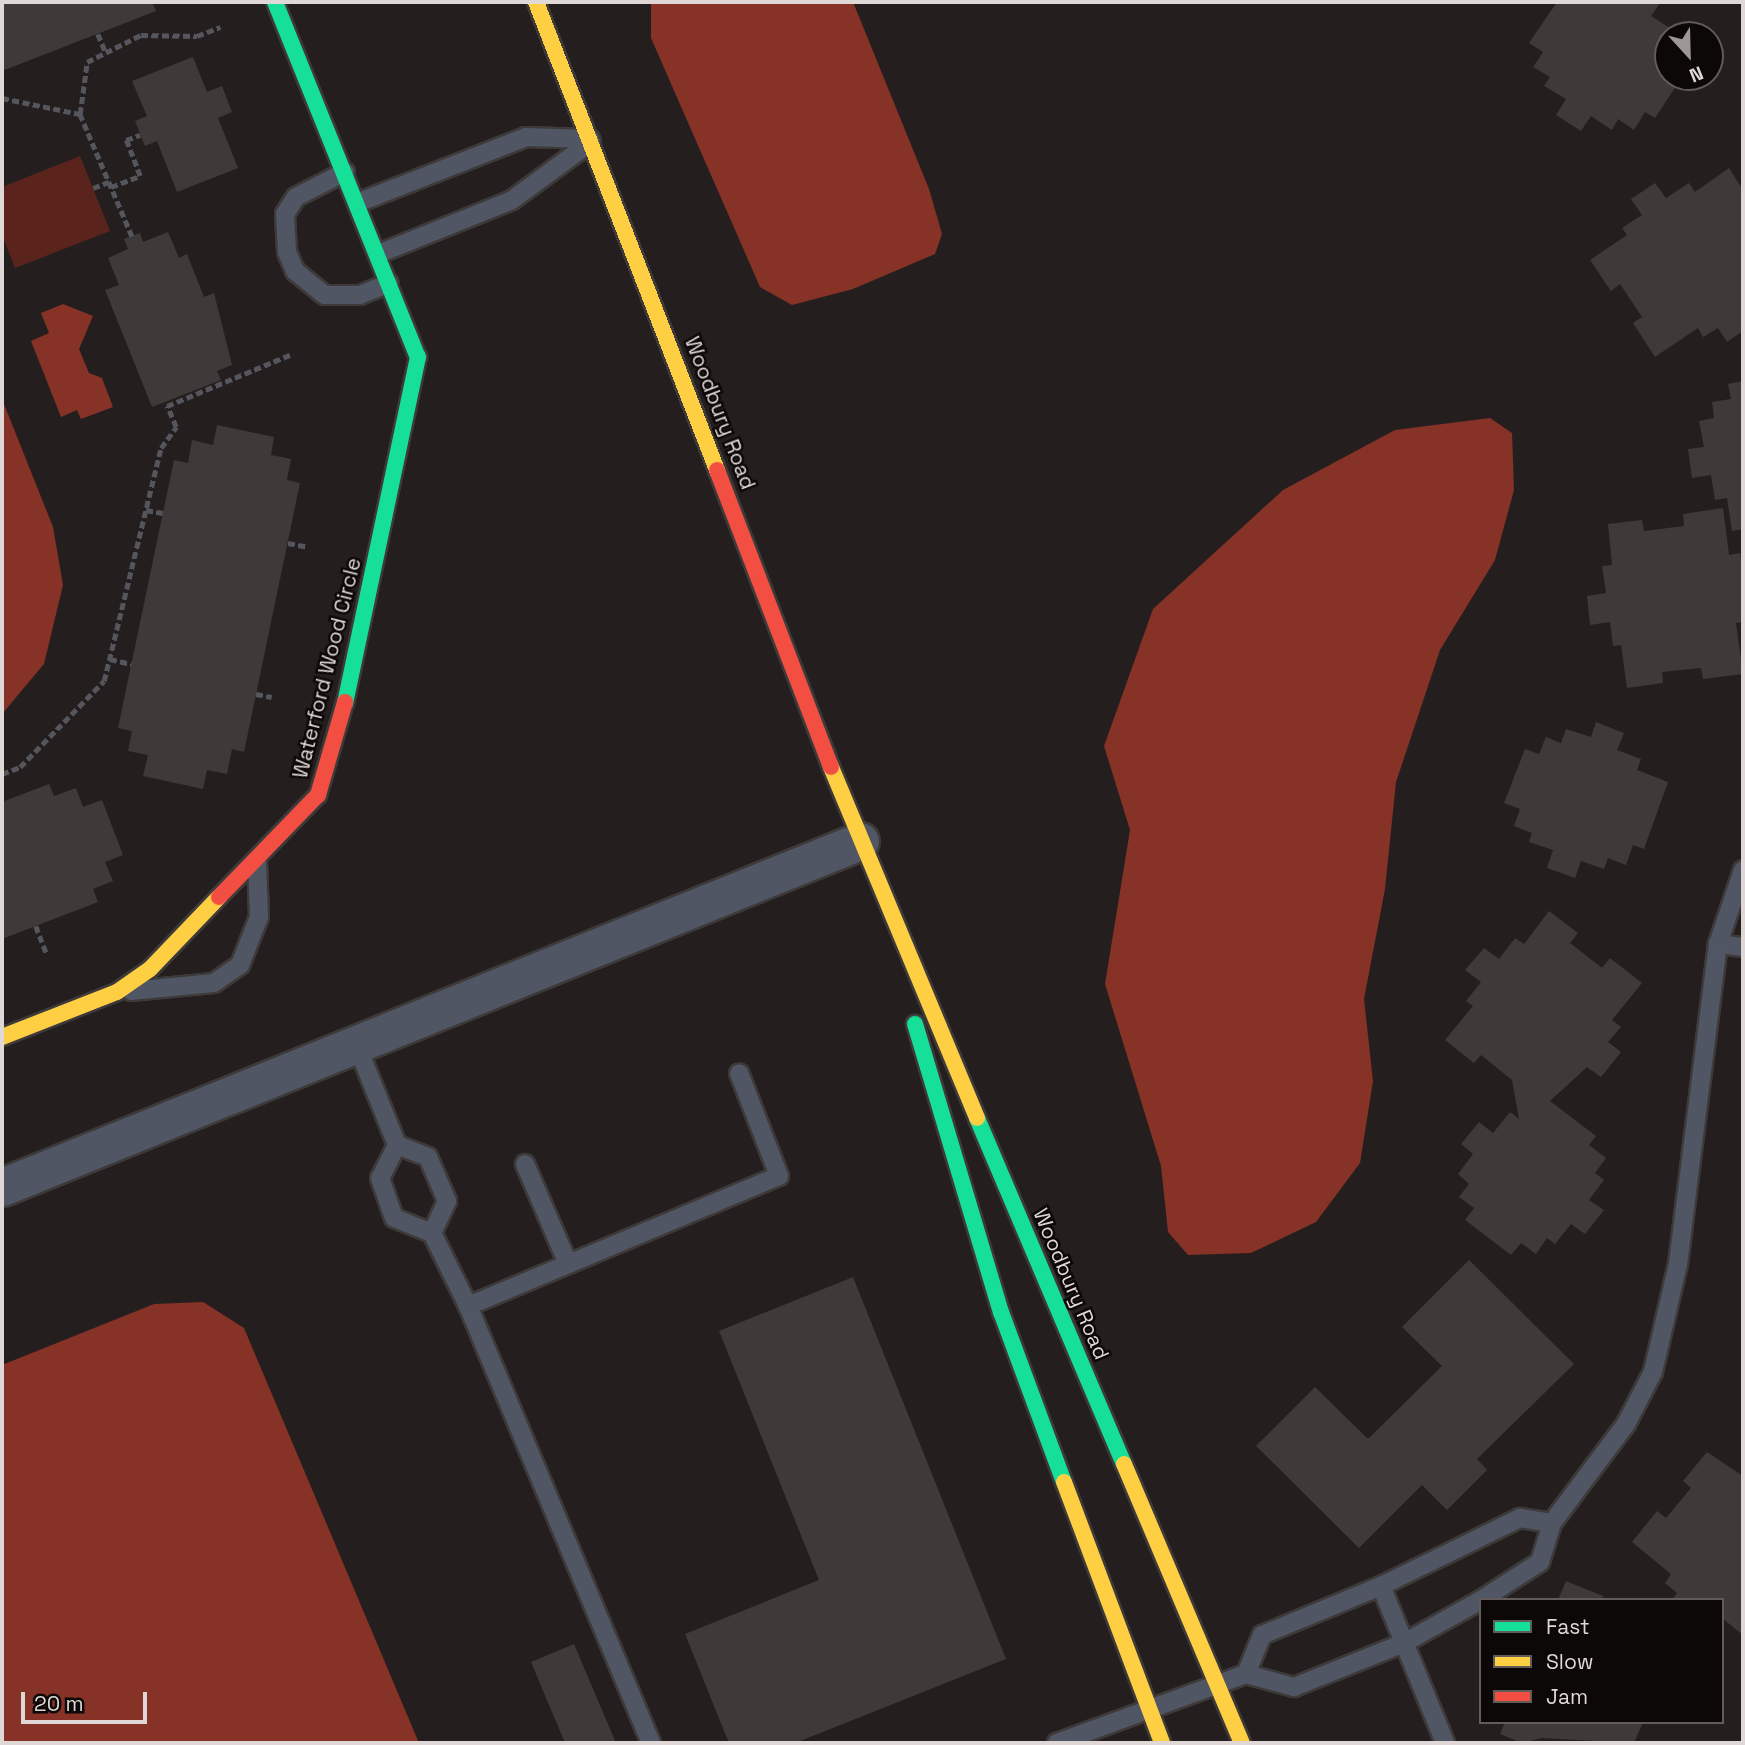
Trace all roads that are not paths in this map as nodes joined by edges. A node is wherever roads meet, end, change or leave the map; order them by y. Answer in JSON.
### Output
{"nodes":[{"id":1,"x":275,"y":2,"type":"edge"},
{"id":2,"x":536,"y":2,"type":"edge"},
{"id":3,"x":594,"y":140,"type":"junction"},
{"id":4,"x":345,"y":172,"type":"junction"},
{"id":5,"x":357,"y":203,"type":"junction"},
{"id":6,"x":378,"y":254,"type":"junction"},
{"id":7,"x":389,"y":283,"type":"junction"},
{"id":8,"x":860,"y":841,"type":"junction"},
{"id":9,"x":257,"y":858,"type":"junction"},
{"id":10,"x":1743,"y":870,"type":"edge"},
{"id":11,"x":1718,"y":944,"type":"junction"},
{"id":12,"x":1743,"y":947,"type":"edge"},
{"id":13,"x":117,"y":992,"type":"junction"},
{"id":14,"x":2,"y":1037,"type":"edge"},
{"id":15,"x":356,"y":1042,"type":"junction"},
{"id":16,"x":738,"y":1073,"type":"dead end"},
{"id":17,"x":397,"y":1145,"type":"junction"},
{"id":18,"x":526,"y":1164,"type":"dead end"},
{"id":19,"x":2,"y":1186,"type":"edge"},
{"id":20,"x":432,"y":1233,"type":"junction"},
{"id":21,"x":568,"y":1264,"type":"junction"},
{"id":22,"x":468,"y":1306,"type":"junction"},
{"id":23,"x":1552,"y":1523,"type":"junction"},
{"id":24,"x":1381,"y":1586,"type":"junction"},
{"id":25,"x":1484,"y":1598,"type":"edge"},
{"id":26,"x":1479,"y":1601,"type":"edge"},
{"id":27,"x":1404,"y":1643,"type":"junction"},
{"id":28,"x":1246,"y":1674,"type":"junction"},
{"id":29,"x":1218,"y":1686,"type":"junction"},
{"id":30,"x":1150,"y":1711,"type":"junction"},
{"id":31,"x":651,"y":1743,"type":"edge"},
{"id":32,"x":1057,"y":1743,"type":"edge"},
{"id":33,"x":1163,"y":1743,"type":"edge"},
{"id":34,"x":1242,"y":1743,"type":"edge"},
{"id":35,"x":1444,"y":1743,"type":"edge"}],
"edges":[{"from":1,"to":4,"type":"street","name":"Waterford Wood Circle"},
{"from":2,"to":3,"type":"street","name":"Woodbury Road"},
{"from":3,"to":5,"type":"lane"},
{"from":3,"to":6,"type":"lane"},
{"from":3,"to":8,"type":"street","name":"Woodbury Road"},
{"from":4,"to":5,"type":"street","name":"Waterford Wood Circle"},
{"from":4,"to":7,"type":"lane"},
{"from":5,"to":6,"type":"street","name":"Waterford Wood Circle"},
{"from":6,"to":7,"type":"street","name":"Waterford Wood Circle"},
{"from":7,"to":9,"type":"street","name":"Waterford Wood Circle"},
{"from":8,"to":15,"type":"street"},
{"from":8,"to":29,"type":"street","name":"Woodbury Road"},
{"from":8,"to":30,"type":"street","name":"Woodbury Road"},
{"from":9,"to":13,"type":"street","name":"Waterford Wood Circle"},
{"from":9,"to":13,"type":"lane"},
{"from":10,"to":11,"type":"lane"},
{"from":11,"to":12,"type":"lane"},
{"from":11,"to":23,"type":"lane"},
{"from":13,"to":14,"type":"street","name":"Waterford Wood Circle"},
{"from":15,"to":17,"type":"lane"},
{"from":15,"to":19,"type":"street"},
{"from":16,"to":21,"type":"lane"},
{"from":17,"to":20,"type":"lane"},
{"from":17,"to":20,"type":"lane"},
{"from":18,"to":21,"type":"lane"},
{"from":20,"to":22,"type":"lane"},
{"from":21,"to":22,"type":"lane"},
{"from":22,"to":31,"type":"lane"},
{"from":23,"to":24,"type":"lane"},
{"from":23,"to":25,"type":"lane"},
{"from":24,"to":27,"type":"lane"},
{"from":24,"to":28,"type":"lane"},
{"from":26,"to":27,"type":"lane"},
{"from":27,"to":28,"type":"lane"},
{"from":27,"to":35,"type":"lane"},
{"from":28,"to":29,"type":"lane"},
{"from":29,"to":30,"type":"lane"},
{"from":29,"to":34,"type":"street","name":"Woodbury Road"},
{"from":30,"to":32,"type":"lane"},
{"from":30,"to":33,"type":"street","name":"Woodbury Road"}]}
